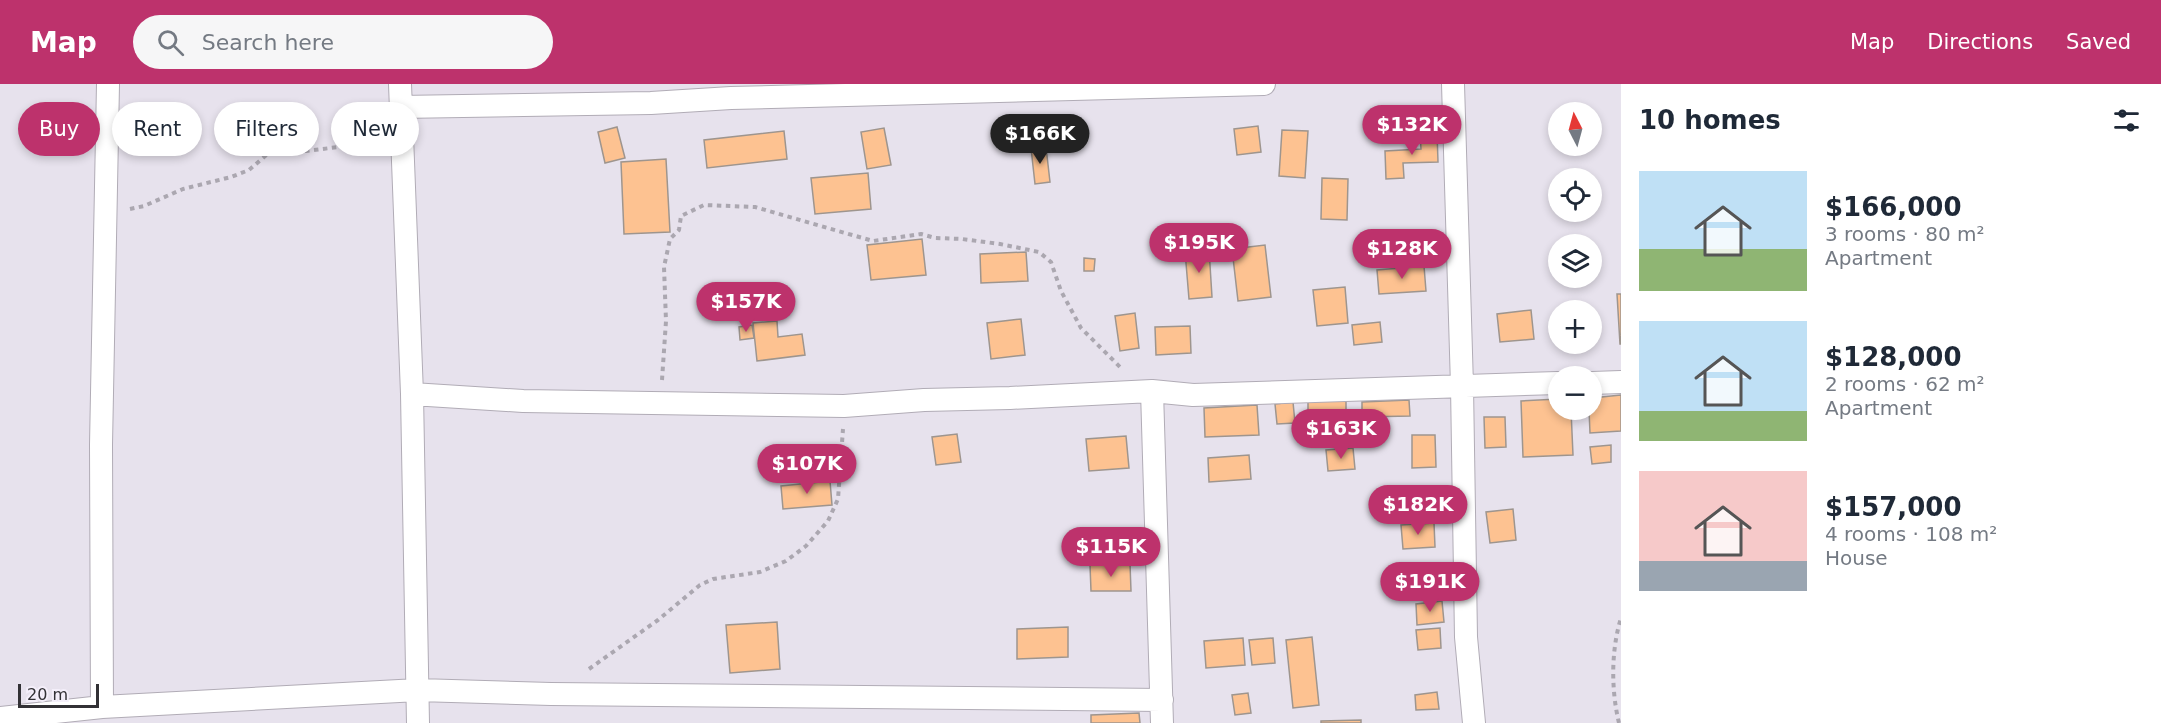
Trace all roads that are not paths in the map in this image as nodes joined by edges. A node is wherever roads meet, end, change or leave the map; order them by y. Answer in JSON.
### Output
{"nodes":[{"id":1,"x":108,"y":84,"type":"edge"},
{"id":2,"x":400,"y":84,"type":"edge"},
{"id":3,"x":1264,"y":84,"type":"edge"},
{"id":4,"x":1453,"y":84,"type":"edge"},
{"id":5,"x":731,"y":91,"type":"edge"},
{"id":6,"x":400,"y":102,"type":"edge"},
{"id":7,"x":419,"y":107,"type":"edge"},
{"id":8,"x":403,"y":156,"type":"edge"},
{"id":9,"x":1621,"y":382,"type":"edge"},
{"id":10,"x":1548,"y":383,"type":"edge"},
{"id":11,"x":1602,"y":383,"type":"edge"},
{"id":12,"x":1462,"y":386,"type":"junction"},
{"id":13,"x":1152,"y":391,"type":"junction"},
{"id":14,"x":412,"y":394,"type":"junction"},
{"id":15,"x":418,"y":690,"type":"junction"},
{"id":16,"x":1162,"y":700,"type":"junction"},
{"id":17,"x":102,"y":707,"type":"junction"},
{"id":18,"x":0,"y":718,"type":"edge"},
{"id":19,"x":418,"y":723,"type":"edge"},
{"id":20,"x":1162,"y":723,"type":"edge"},
{"id":21,"x":1474,"y":723,"type":"edge"}],
"edges":[{"from":1,"to":17,"type":"street"},
{"from":2,"to":6,"type":"street"},
{"from":3,"to":5,"type":"street"},
{"from":4,"to":12,"type":"street"},
{"from":5,"to":7,"type":"street"},
{"from":8,"to":14,"type":"street"},
{"from":9,"to":11,"type":"street"},
{"from":10,"to":12,"type":"street"},
{"from":12,"to":13,"type":"street"},
{"from":12,"to":21,"type":"street"},
{"from":13,"to":14,"type":"street"},
{"from":13,"to":16,"type":"street"},
{"from":14,"to":15,"type":"street"},
{"from":15,"to":16,"type":"street"},
{"from":15,"to":17,"type":"street"},
{"from":15,"to":19,"type":"street"},
{"from":16,"to":20,"type":"street"},
{"from":17,"to":18,"type":"street"}]}
